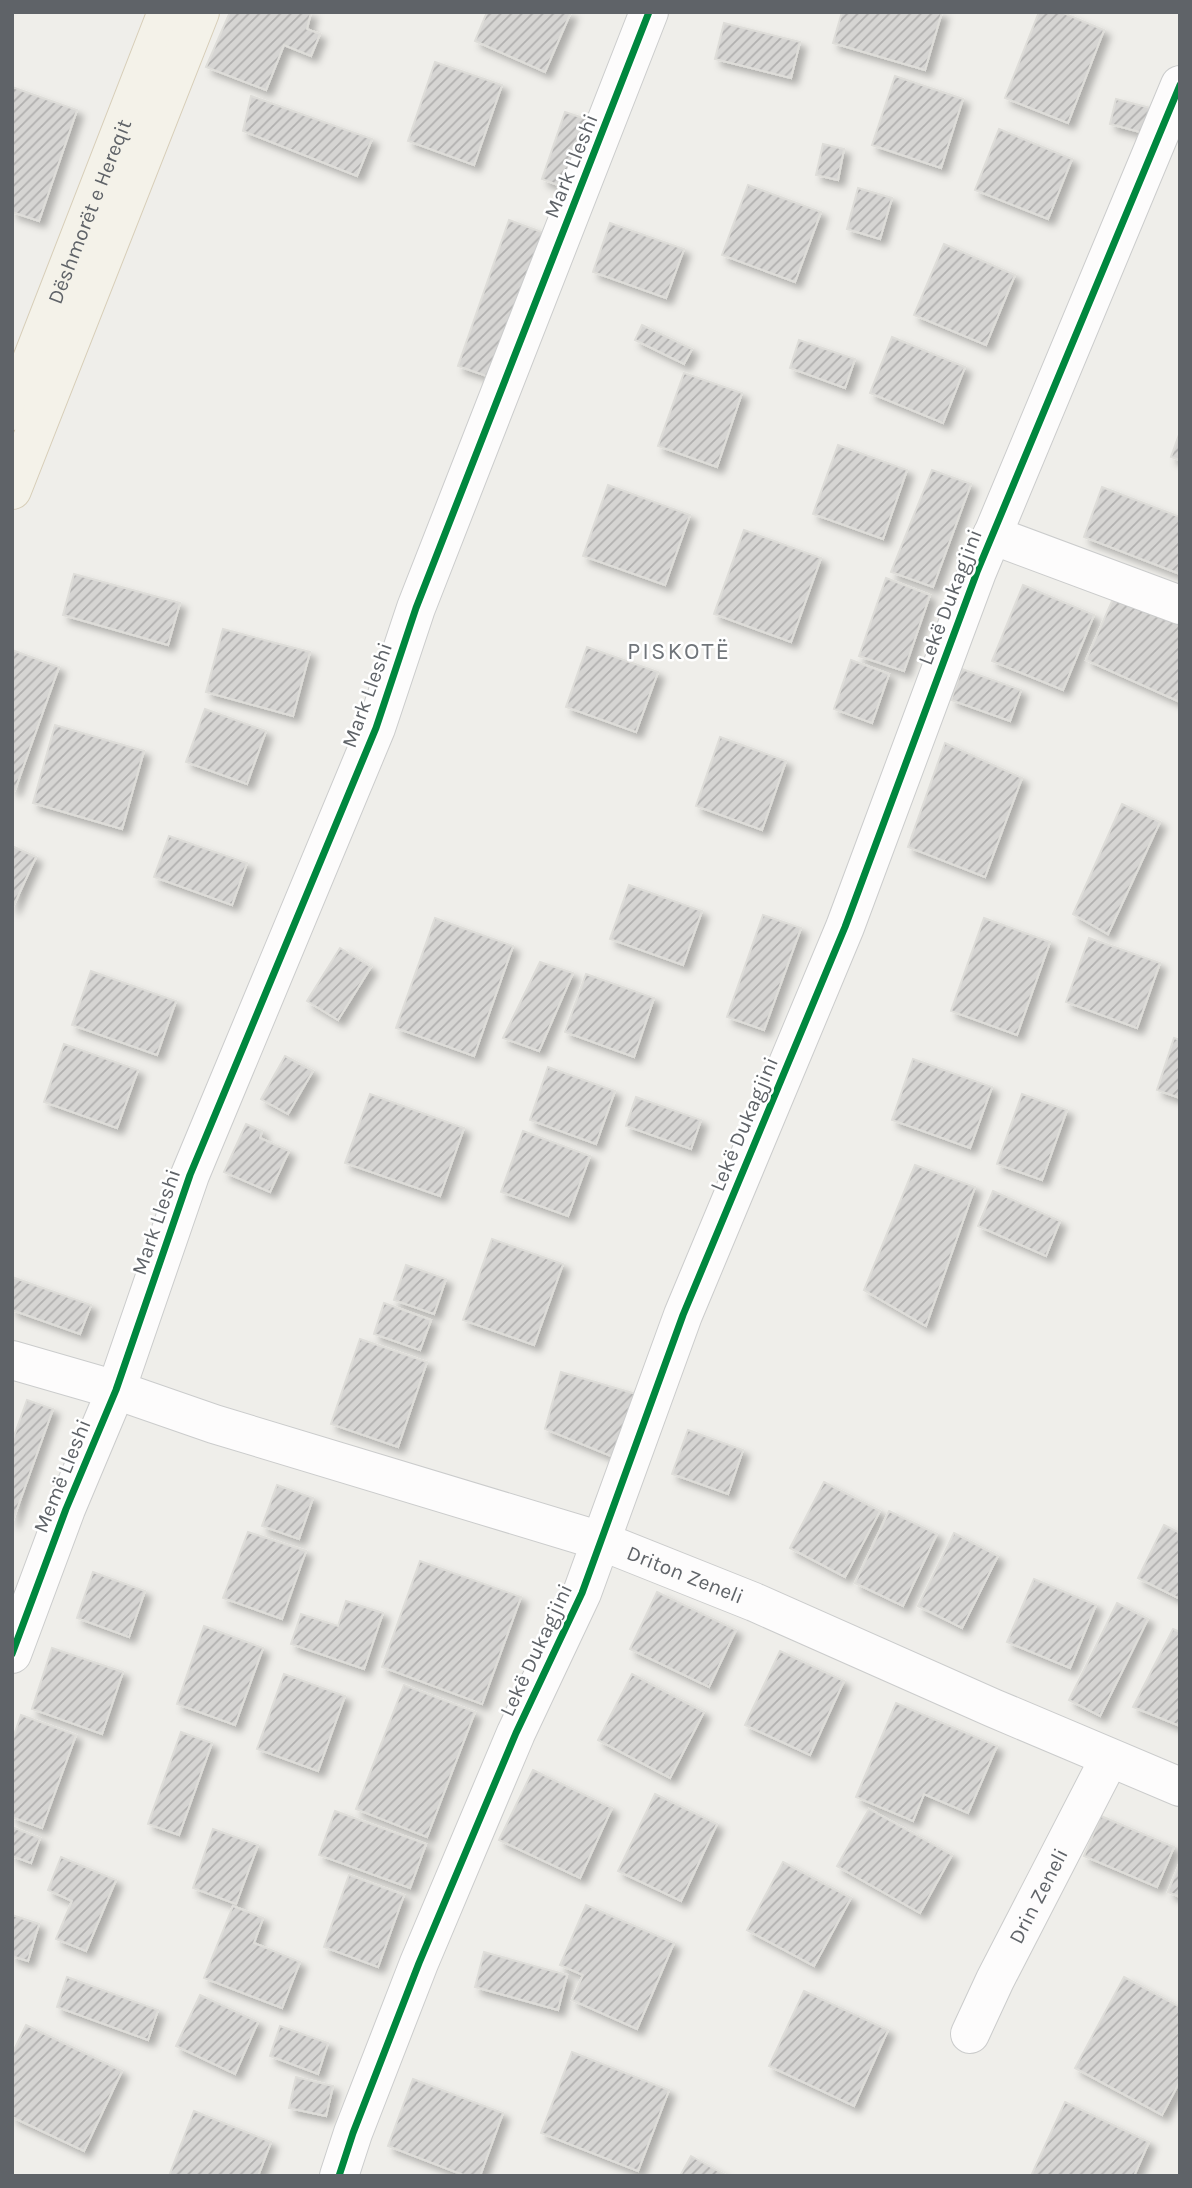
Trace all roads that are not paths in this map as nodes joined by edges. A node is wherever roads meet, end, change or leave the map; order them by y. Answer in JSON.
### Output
{"nodes":[{"id":1,"x":167,"y":12,"type":"edge"},
{"id":2,"x":200,"y":12,"type":"edge"},
{"id":3,"x":649,"y":12,"type":"edge"},
{"id":4,"x":1180,"y":85,"type":"edge"},
{"id":5,"x":12,"y":411,"type":"edge"},
{"id":6,"x":12,"y":490,"type":"edge"},
{"id":7,"x":992,"y":535,"type":"junction"},
{"id":8,"x":1180,"y":605,"type":"edge"},
{"id":9,"x":12,"y":1360,"type":"edge"},
{"id":10,"x":116,"y":1390,"type":"junction"},
{"id":11,"x":601,"y":1541,"type":"junction"},
{"id":12,"x":12,"y":1654,"type":"edge"},
{"id":13,"x":1109,"y":1759,"type":"junction"},
{"id":14,"x":1180,"y":1787,"type":"edge"},
{"id":15,"x":971,"y":2034,"type":"dead end"},
{"id":16,"x":339,"y":2176,"type":"edge"}],
"edges":[{"from":1,"to":5,"type":"main road","name":"Dëshmorët e Hereqit"},
{"from":2,"to":6,"type":"main road"},
{"from":3,"to":10,"type":"street","name":"Mark Lleshi"},
{"from":4,"to":7,"type":"street","name":"Lekë Dukagjini"},
{"from":7,"to":8,"type":"street"},
{"from":7,"to":11,"type":"street","name":"Lekë Dukagjini"},
{"from":9,"to":10,"type":"street","name":"Driton Zeneli"},
{"from":10,"to":11,"type":"street","name":"Driton Zeneli"},
{"from":10,"to":12,"type":"street","name":"Memë Lleshi"},
{"from":11,"to":13,"type":"street","name":"Driton Zeneli"},
{"from":11,"to":16,"type":"street","name":"Lekë Dukagjini"},
{"from":13,"to":14,"type":"street","name":"Driton Zeneli"},
{"from":13,"to":15,"type":"street","name":"Drin Zeneli"}]}
